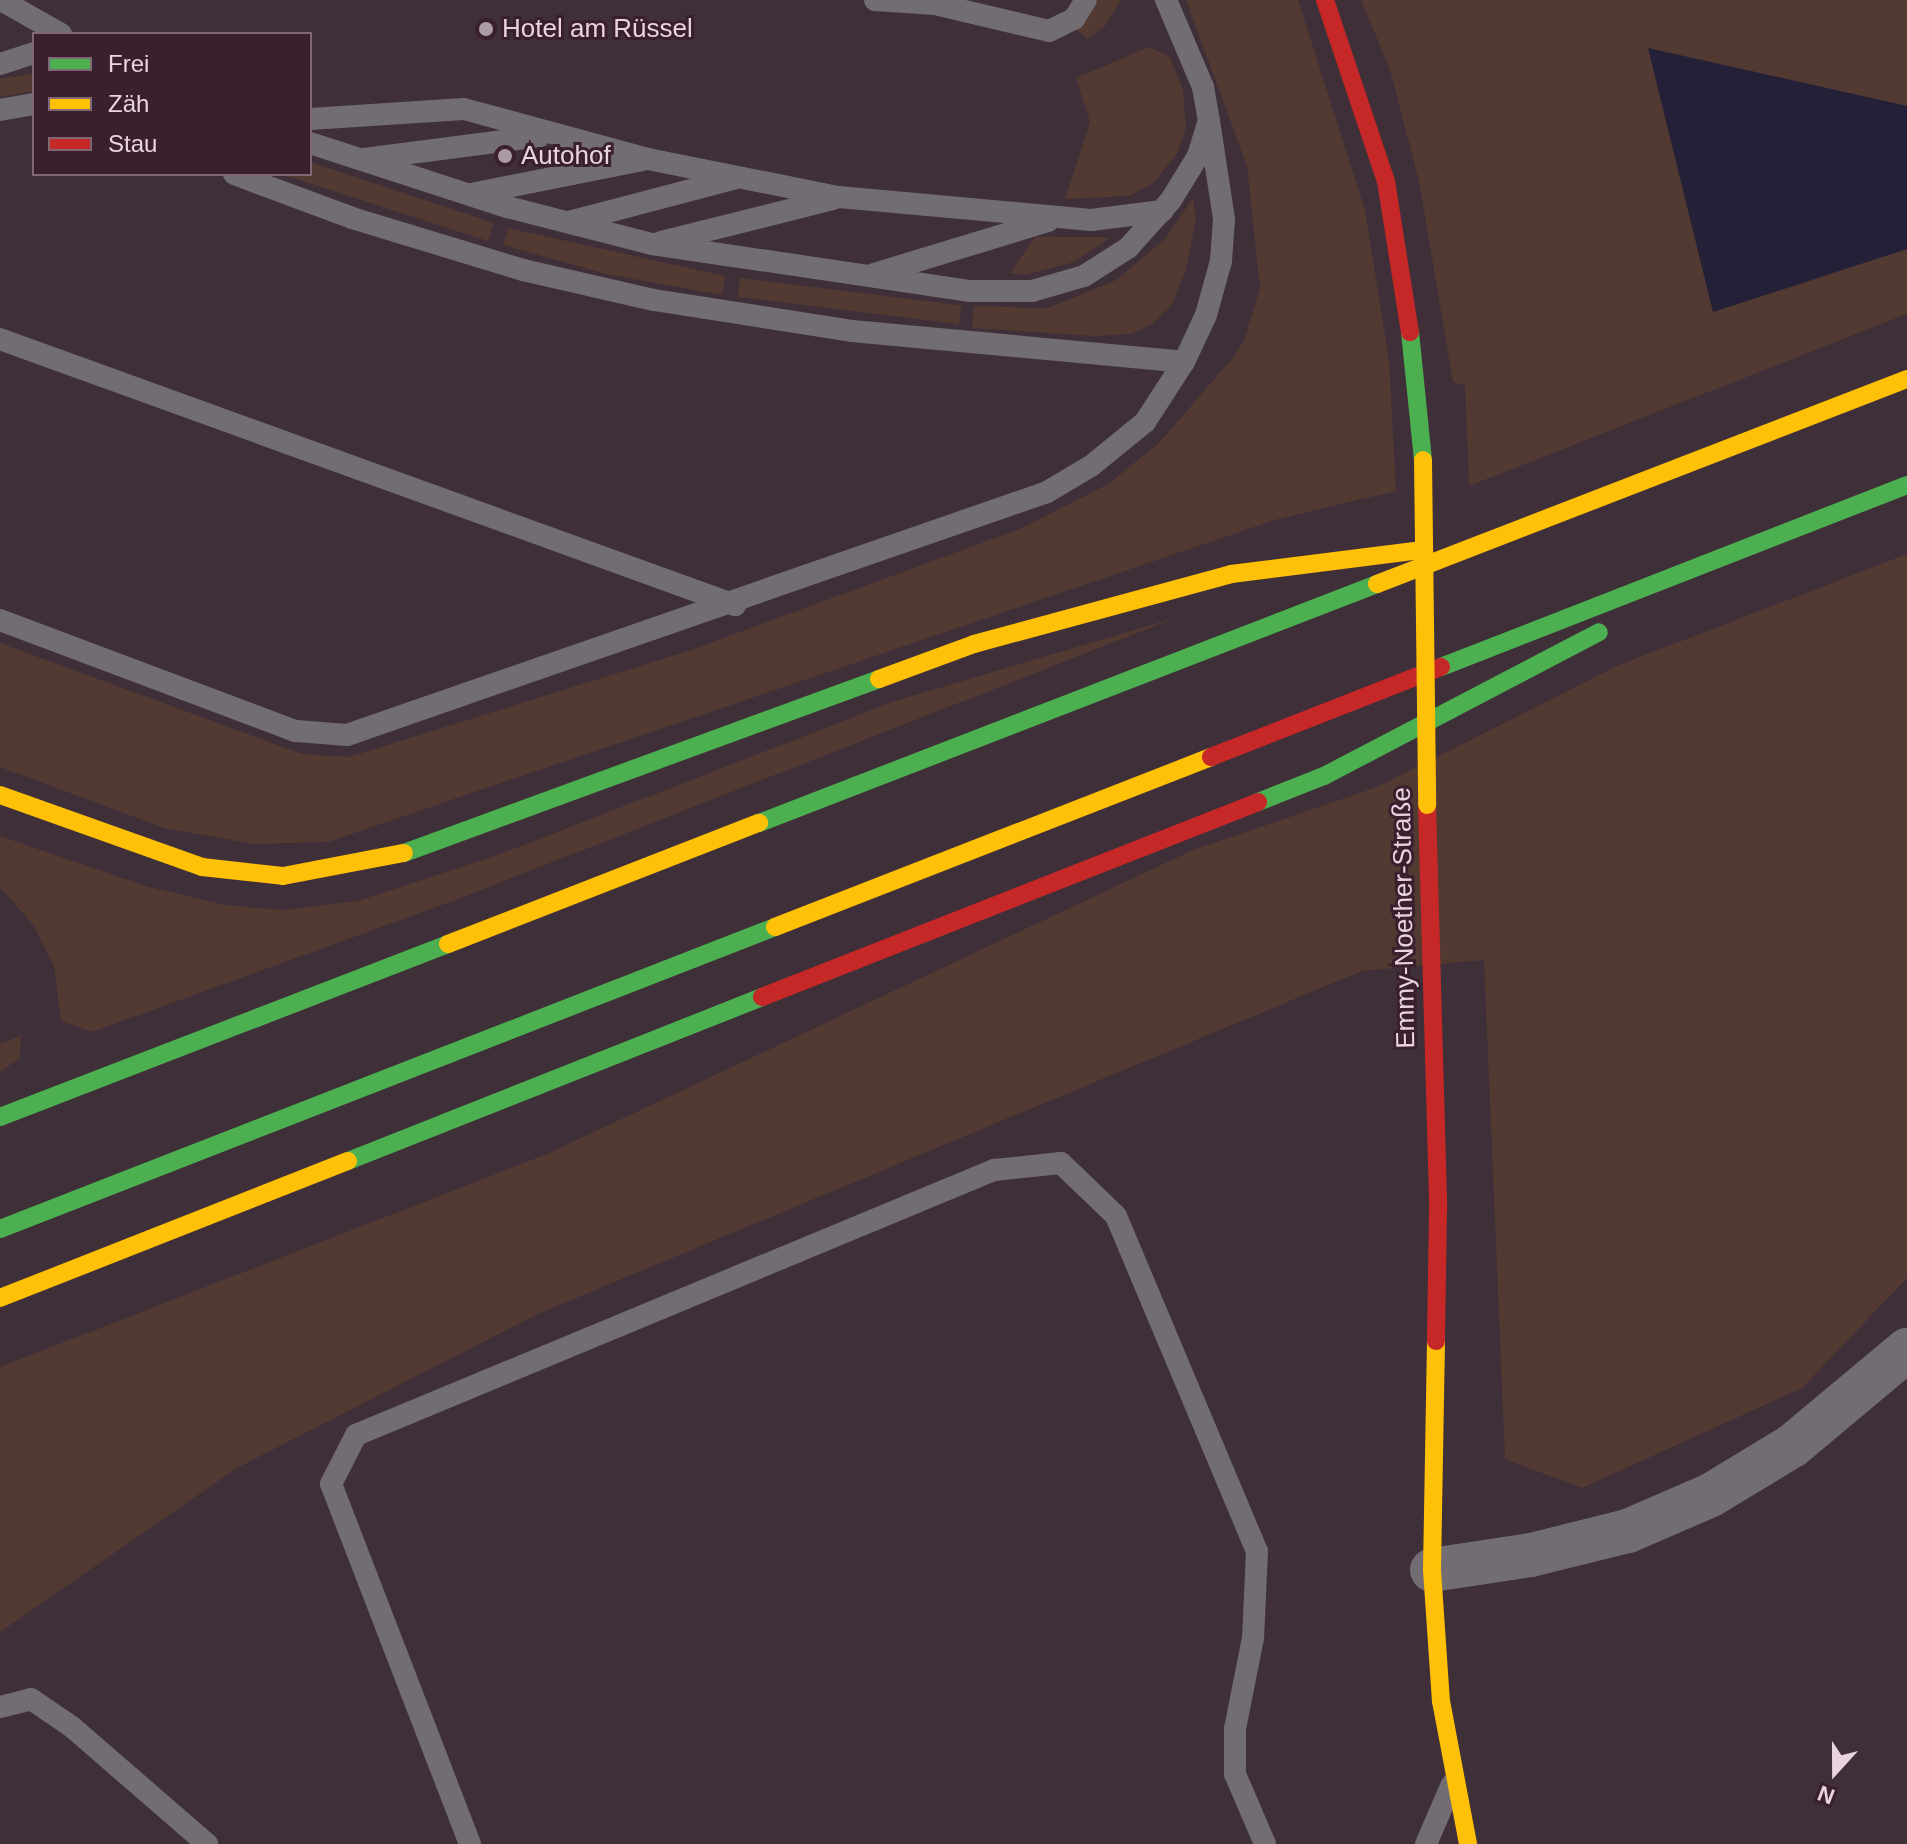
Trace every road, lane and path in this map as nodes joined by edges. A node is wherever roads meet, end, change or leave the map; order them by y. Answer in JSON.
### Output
{"nodes":[{"id":1,"x":1,"y":0,"type":"edge"},
{"id":2,"x":875,"y":0,"type":"edge"},
{"id":3,"x":1086,"y":0,"type":"edge"},
{"id":4,"x":1166,"y":0,"type":"edge"},
{"id":5,"x":1325,"y":0,"type":"edge"},
{"id":6,"x":54,"y":32,"type":"edge"},
{"id":7,"x":32,"y":54,"type":"edge"},
{"id":8,"x":0,"y":64,"type":"edge"},
{"id":9,"x":32,"y":104,"type":"edge"},
{"id":10,"x":0,"y":110,"type":"edge"},
{"id":11,"x":312,"y":119,"type":"edge"},
{"id":12,"x":1209,"y":121,"type":"junction"},
{"id":13,"x":549,"y":135,"type":"junction"},
{"id":14,"x":312,"y":144,"type":"edge"},
{"id":15,"x":648,"y":159,"type":"junction"},
{"id":16,"x":358,"y":160,"type":"junction"},
{"id":17,"x":239,"y":176,"type":"edge"},
{"id":18,"x":739,"y":177,"type":"junction"},
{"id":19,"x":466,"y":195,"type":"junction"},
{"id":20,"x":839,"y":197,"type":"junction"},
{"id":21,"x":1162,"y":211,"type":"junction"},
{"id":22,"x":1057,"y":218,"type":"junction"},
{"id":23,"x":564,"y":224,"type":"junction"},
{"id":24,"x":652,"y":244,"type":"junction"},
{"id":25,"x":865,"y":277,"type":"junction"},
{"id":26,"x":0,"y":339,"type":"edge"},
{"id":27,"x":1184,"y":362,"type":"junction"},
{"id":28,"x":1907,"y":379,"type":"edge"},
{"id":29,"x":1907,"y":485,"type":"edge"},
{"id":30,"x":1834,"y":513,"type":"junction"},
{"id":31,"x":1477,"y":545,"type":"junction"},
{"id":32,"x":735,"y":605,"type":"junction"},
{"id":33,"x":0,"y":620,"type":"edge"},
{"id":34,"x":0,"y":795,"type":"edge"},
{"id":35,"x":0,"y":1117,"type":"edge"},
{"id":36,"x":0,"y":1229,"type":"edge"},
{"id":37,"x":141,"y":1240,"type":"junction"},
{"id":38,"x":0,"y":1298,"type":"edge"},
{"id":39,"x":39,"y":1306,"type":"dead end"},
{"id":40,"x":1907,"y":1350,"type":"edge"},
{"id":41,"x":1432,"y":1570,"type":"junction"},
{"id":42,"x":0,"y":1707,"type":"edge"},
{"id":43,"x":1452,"y":1783,"type":"junction"},
{"id":44,"x":207,"y":1844,"type":"edge"},
{"id":45,"x":470,"y":1844,"type":"edge"},
{"id":46,"x":1265,"y":1844,"type":"edge"},
{"id":47,"x":1426,"y":1844,"type":"edge"},
{"id":48,"x":1468,"y":1844,"type":"edge"}],
"edges":[{"from":1,"to":6,"type":"lane"},
{"from":2,"to":3,"type":"lane"},
{"from":4,"to":12,"type":"lane"},
{"from":5,"to":41,"type":"main road","name":"Emmy-Noether-Straße","bridge":true},
{"from":7,"to":8,"type":"lane"},
{"from":9,"to":10,"type":"lane"},
{"from":11,"to":13,"type":"lane"},
{"from":12,"to":21,"type":"lane"},
{"from":12,"to":27,"type":"lane"},
{"from":13,"to":15,"type":"lane"},
{"from":13,"to":16,"type":"lane"},
{"from":14,"to":16,"type":"lane"},
{"from":15,"to":18,"type":"lane"},
{"from":15,"to":19,"type":"lane"},
{"from":16,"to":19,"type":"lane"},
{"from":17,"to":27,"type":"lane"},
{"from":18,"to":20,"type":"lane"},
{"from":18,"to":23,"type":"lane"},
{"from":19,"to":23,"type":"lane"},
{"from":20,"to":22,"type":"lane"},
{"from":20,"to":24,"type":"lane"},
{"from":21,"to":22,"type":"lane"},
{"from":21,"to":25,"type":"lane"},
{"from":22,"to":25,"type":"lane"},
{"from":23,"to":24,"type":"lane"},
{"from":24,"to":25,"type":"lane"},
{"from":26,"to":32,"type":"lane"},
{"from":27,"to":32,"type":"lane"},
{"from":28,"to":31,"type":"main road"},
{"from":29,"to":30,"type":"main road"},
{"from":30,"to":36,"type":"main road"},
{"from":30,"to":37,"type":"main road"},
{"from":31,"to":34,"type":"main road"},
{"from":31,"to":35,"type":"main road"},
{"from":32,"to":33,"type":"lane"},
{"from":37,"to":38,"type":"main road"},
{"from":37,"to":39,"type":"main road"},
{"from":40,"to":41,"type":"street"},
{"from":41,"to":43,"type":"main road","name":"Emmy-Noether-Straße"},
{"from":42,"to":44,"type":"lane"},
{"from":43,"to":47,"type":"lane"},
{"from":43,"to":48,"type":"main road","name":"Emmy-Noether-Straße"},
{"from":45,"to":46,"type":"lane"}]}
